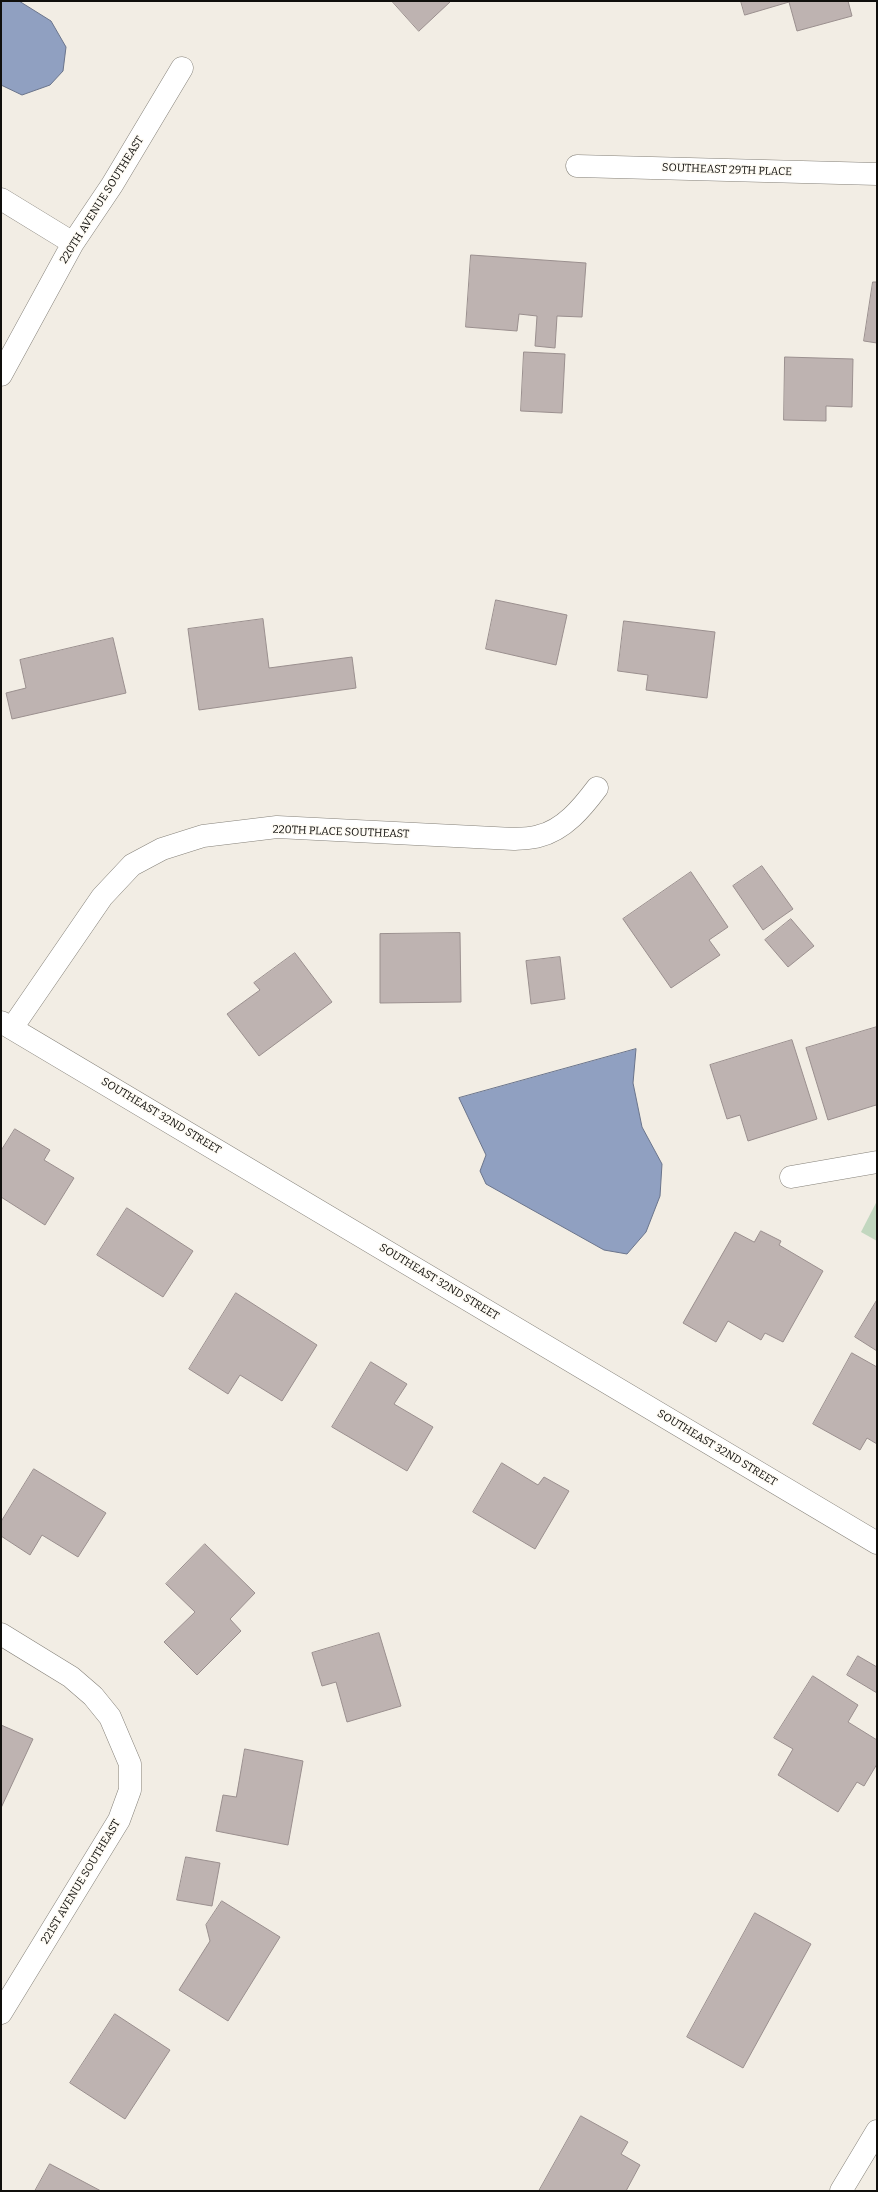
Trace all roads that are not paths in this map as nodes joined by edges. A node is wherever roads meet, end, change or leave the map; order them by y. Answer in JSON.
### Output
{"nodes":[{"id":1,"x":182,"y":68,"type":"dead end"},
{"id":2,"x":577,"y":166,"type":"dead end"},
{"id":3,"x":877,"y":174,"type":"edge"},
{"id":4,"x":1,"y":199,"type":"edge"},
{"id":5,"x":73,"y":243,"type":"junction"},
{"id":6,"x":1,"y":375,"type":"edge"},
{"id":7,"x":597,"y":788,"type":"dead end"},
{"id":8,"x":7,"y":1025,"type":"edge"},
{"id":9,"x":877,"y":1162,"type":"edge"},
{"id":10,"x":792,"y":1177,"type":"dead end"},
{"id":11,"x":877,"y":1543,"type":"edge"},
{"id":12,"x":1,"y":1634,"type":"edge"},
{"id":13,"x":1,"y":2013,"type":"edge"},
{"id":14,"x":877,"y":2131,"type":"edge"},
{"id":15,"x":841,"y":2191,"type":"edge"}],
"edges":[{"from":1,"to":5,"type":"street","name":"220TH AVENUE SOUTHEAST"},
{"from":2,"to":3,"type":"street","name":"SOUTHEAST 29TH PLACE"},
{"from":4,"to":5,"type":"street"},
{"from":5,"to":6,"type":"street","name":"220TH AVENUE SOUTHEAST"},
{"from":7,"to":8,"type":"street","name":"220TH PLACE SOUTHEAST"},
{"from":8,"to":11,"type":"street","name":"SOUTHEAST 32ND STREET"},
{"from":9,"to":10,"type":"street"},
{"from":12,"to":13,"type":"street","name":"221ST AVENUE SOUTHEAST"},
{"from":14,"to":15,"type":"street"}]}
